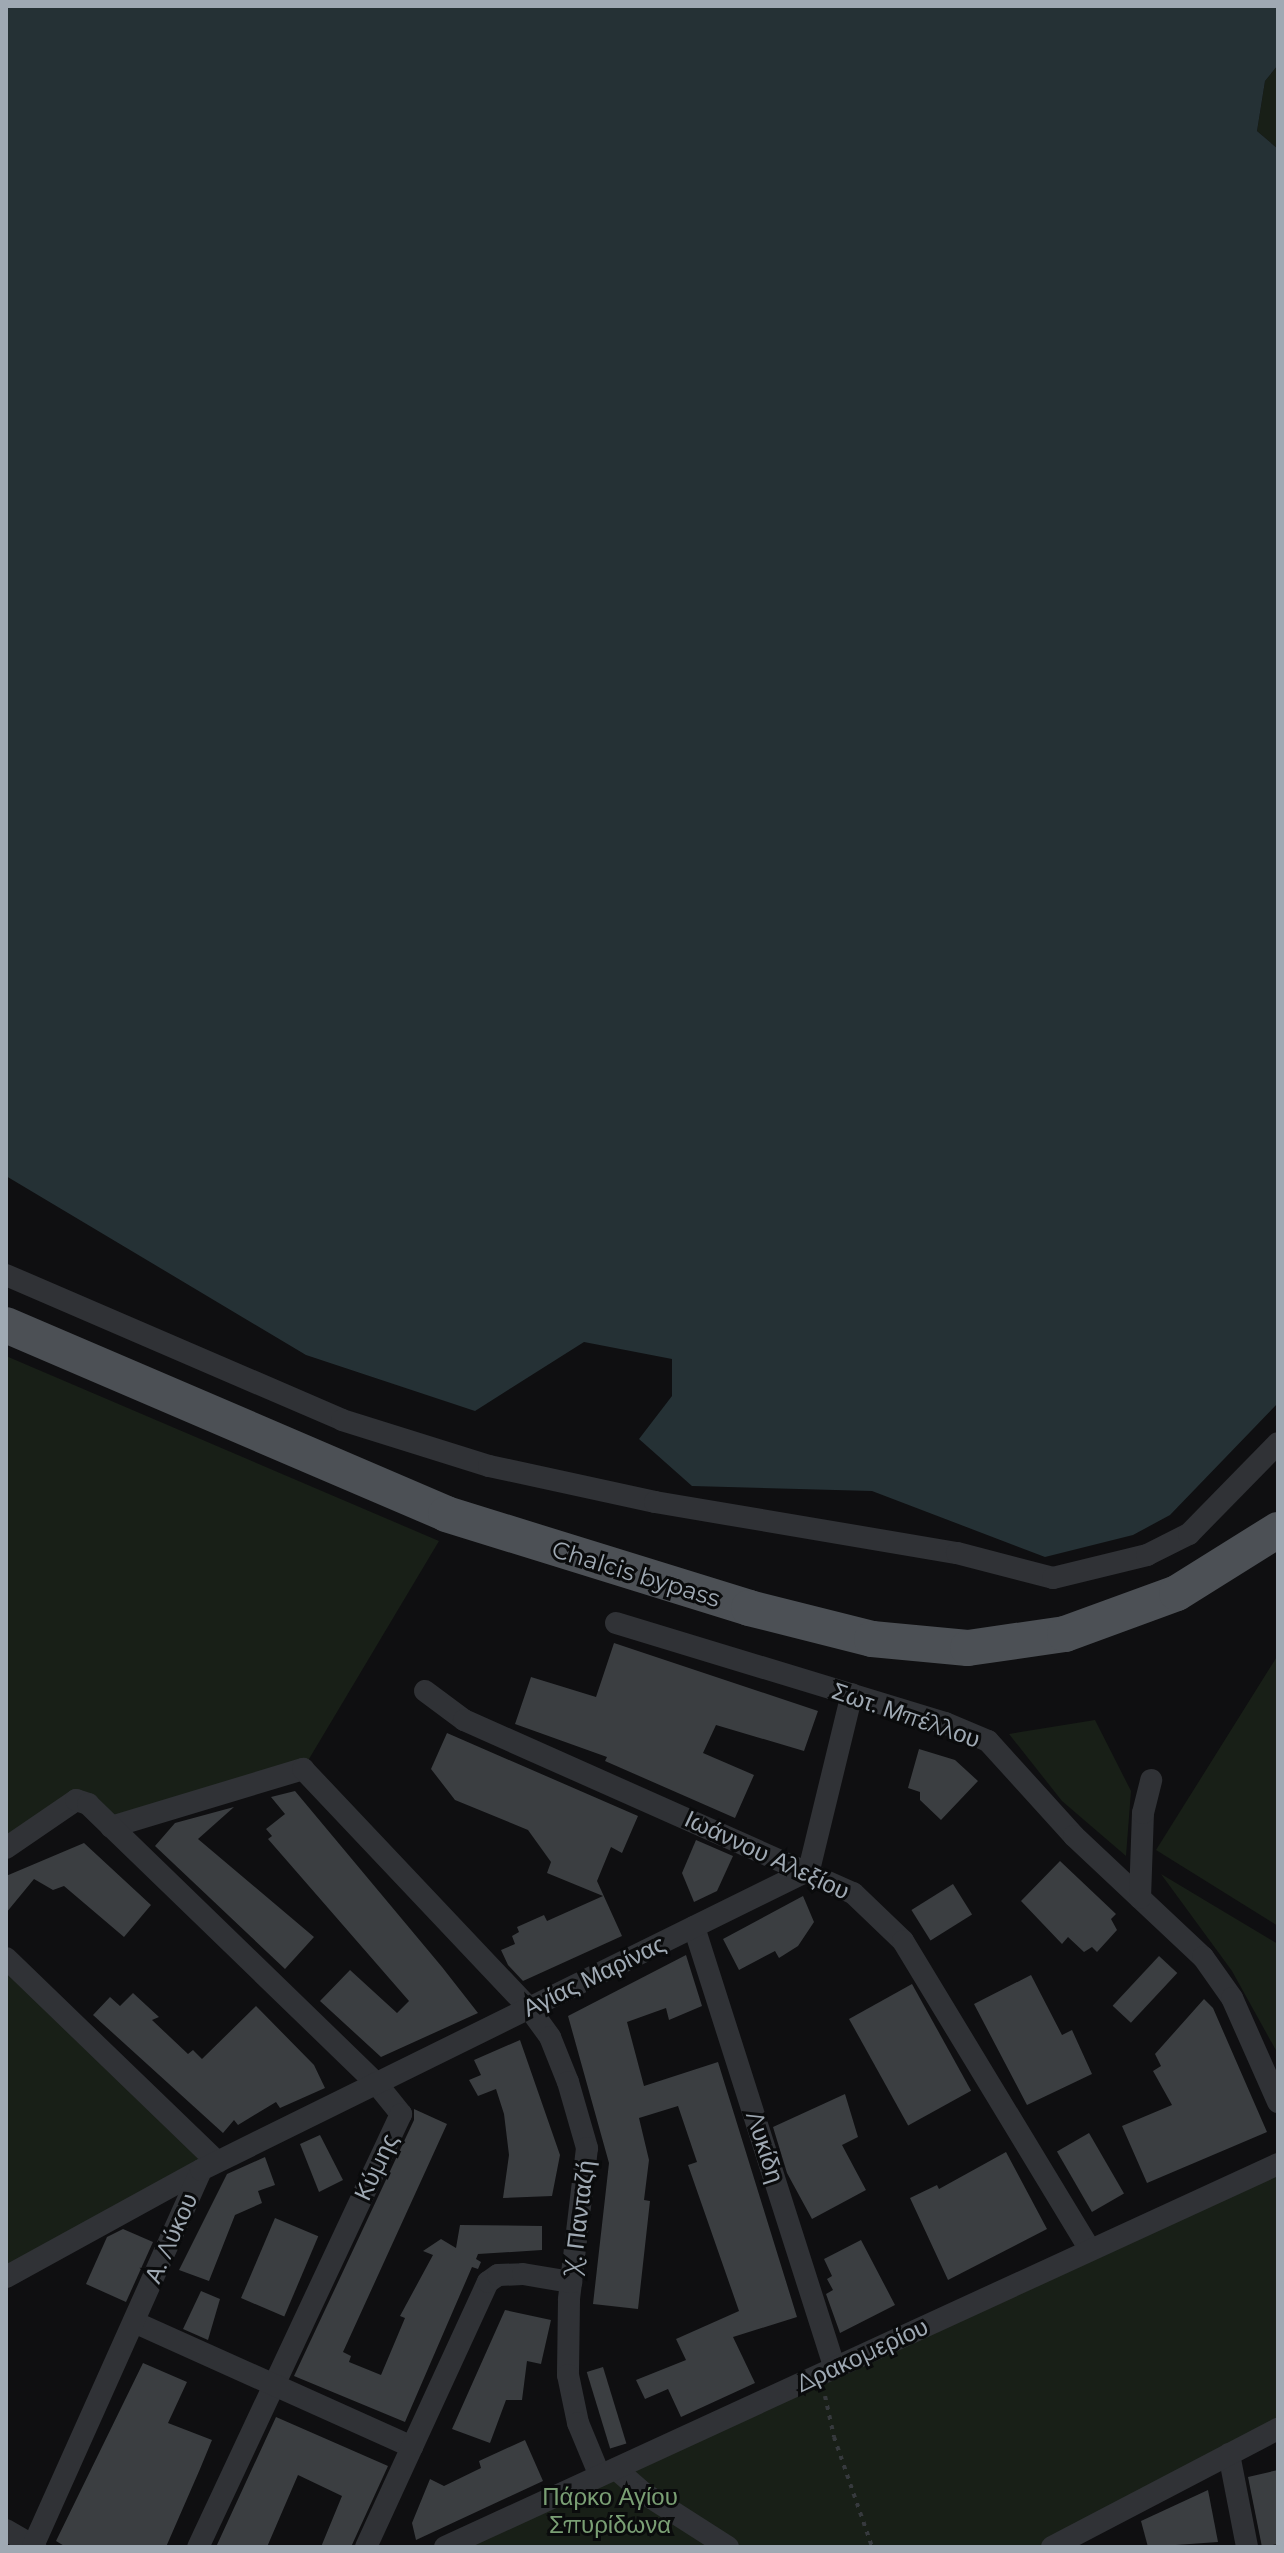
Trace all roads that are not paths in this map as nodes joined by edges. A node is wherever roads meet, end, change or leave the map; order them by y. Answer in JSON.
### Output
{"nodes":[{"id":1,"x":6,"y":1275,"type":"edge"},
{"id":2,"x":6,"y":1325,"type":"edge"},
{"id":3,"x":1278,"y":1443,"type":"edge"},
{"id":4,"x":1278,"y":1530,"type":"edge"},
{"id":5,"x":616,"y":1623,"type":"dead end"},
{"id":6,"x":425,"y":1691,"type":"dead end"},
{"id":7,"x":852,"y":1694,"type":"junction"},
{"id":8,"x":1151,"y":1780,"type":"dead end"},
{"id":9,"x":111,"y":1827,"type":"junction"},
{"id":10,"x":6,"y":1848,"type":"edge"},
{"id":11,"x":809,"y":1870,"type":"junction"},
{"id":12,"x":1140,"y":1898,"type":"junction"},
{"id":13,"x":694,"y":1927,"type":"junction"},
{"id":14,"x":6,"y":1958,"type":"edge"},
{"id":15,"x":529,"y":2008,"type":"junction"},
{"id":16,"x":376,"y":2083,"type":"junction"},
{"id":17,"x":1278,"y":2102,"type":"edge"},
{"id":18,"x":1278,"y":2164,"type":"edge"},
{"id":19,"x":209,"y":2166,"type":"junction"},
{"id":20,"x":1090,"y":2250,"type":"junction"},
{"id":21,"x":6,"y":2277,"type":"edge"},
{"id":22,"x":571,"y":2282,"type":"junction"},
{"id":23,"x":134,"y":2322,"type":"junction"},
{"id":24,"x":829,"y":2370,"type":"junction"},
{"id":25,"x":275,"y":2387,"type":"junction"},
{"id":26,"x":1278,"y":2429,"type":"edge"},
{"id":27,"x":412,"y":2447,"type":"junction"},
{"id":28,"x":1229,"y":2454,"type":"junction"},
{"id":29,"x":608,"y":2472,"type":"junction"},
{"id":30,"x":6,"y":2530,"type":"edge"},
{"id":31,"x":34,"y":2546,"type":"edge"},
{"id":32,"x":198,"y":2547,"type":"edge"},
{"id":33,"x":366,"y":2547,"type":"edge"},
{"id":34,"x":445,"y":2547,"type":"edge"},
{"id":35,"x":728,"y":2547,"type":"edge"},
{"id":36,"x":1052,"y":2547,"type":"edge"},
{"id":37,"x":1247,"y":2547,"type":"edge"}],
"edges":[{"from":1,"to":3,"type":"street"},
{"from":2,"to":4,"type":"main road","name":"Chalcis bypass"},
{"from":5,"to":7,"type":"street","name":"Σωτ. Μπέλλου"},
{"from":6,"to":11,"type":"street","name":"Ιωάννου Αλεξίου"},
{"from":7,"to":11,"type":"street"},
{"from":7,"to":12,"type":"street","name":"Σωτ. Μπέλλου"},
{"from":8,"to":12,"type":"street"},
{"from":9,"to":10,"type":"street","name":"Κύμης"},
{"from":9,"to":15,"type":"street","name":"Χ. Πανταζή"},
{"from":9,"to":16,"type":"street","name":"Κύμης"},
{"from":11,"to":13,"type":"street","name":"Αγίας Μαρίνας"},
{"from":11,"to":20,"type":"street","name":"Ιωάννου Αλεξίου"},
{"from":12,"to":17,"type":"street","name":"Σωτ. Μπέλλου"},
{"from":13,"to":15,"type":"street","name":"Αγίας Μαρίνας"},
{"from":13,"to":24,"type":"street","name":"Λυκίδη"},
{"from":14,"to":19,"type":"street"},
{"from":15,"to":16,"type":"street","name":"Αγίας Μαρίνας"},
{"from":15,"to":22,"type":"street","name":"Χ. Πανταζή"},
{"from":16,"to":19,"type":"street","name":"Αγίας Μαρίνας"},
{"from":16,"to":25,"type":"street","name":"Κύμης"},
{"from":18,"to":20,"type":"street","name":"Δρακομερίου"},
{"from":19,"to":21,"type":"street","name":"Αγίας Μαρίνας"},
{"from":19,"to":23,"type":"street","name":"Α. Λύκου"},
{"from":20,"to":24,"type":"street","name":"Δρακομερίου"},
{"from":22,"to":27,"type":"street"},
{"from":22,"to":29,"type":"street","name":"Χ. Πανταζή"},
{"from":23,"to":25,"type":"street"},
{"from":23,"to":31,"type":"street","name":"Α. Λύκου"},
{"from":24,"to":29,"type":"street","name":"Δρακομερίου"},
{"from":25,"to":27,"type":"street"},
{"from":25,"to":32,"type":"street","name":"Κύμης"},
{"from":26,"to":28,"type":"street"},
{"from":27,"to":33,"type":"street"},
{"from":28,"to":36,"type":"street"},
{"from":28,"to":37,"type":"street"},
{"from":29,"to":34,"type":"street","name":"Δρακομερίου"},
{"from":29,"to":35,"type":"street"},
{"from":30,"to":31,"type":"street"}]}
